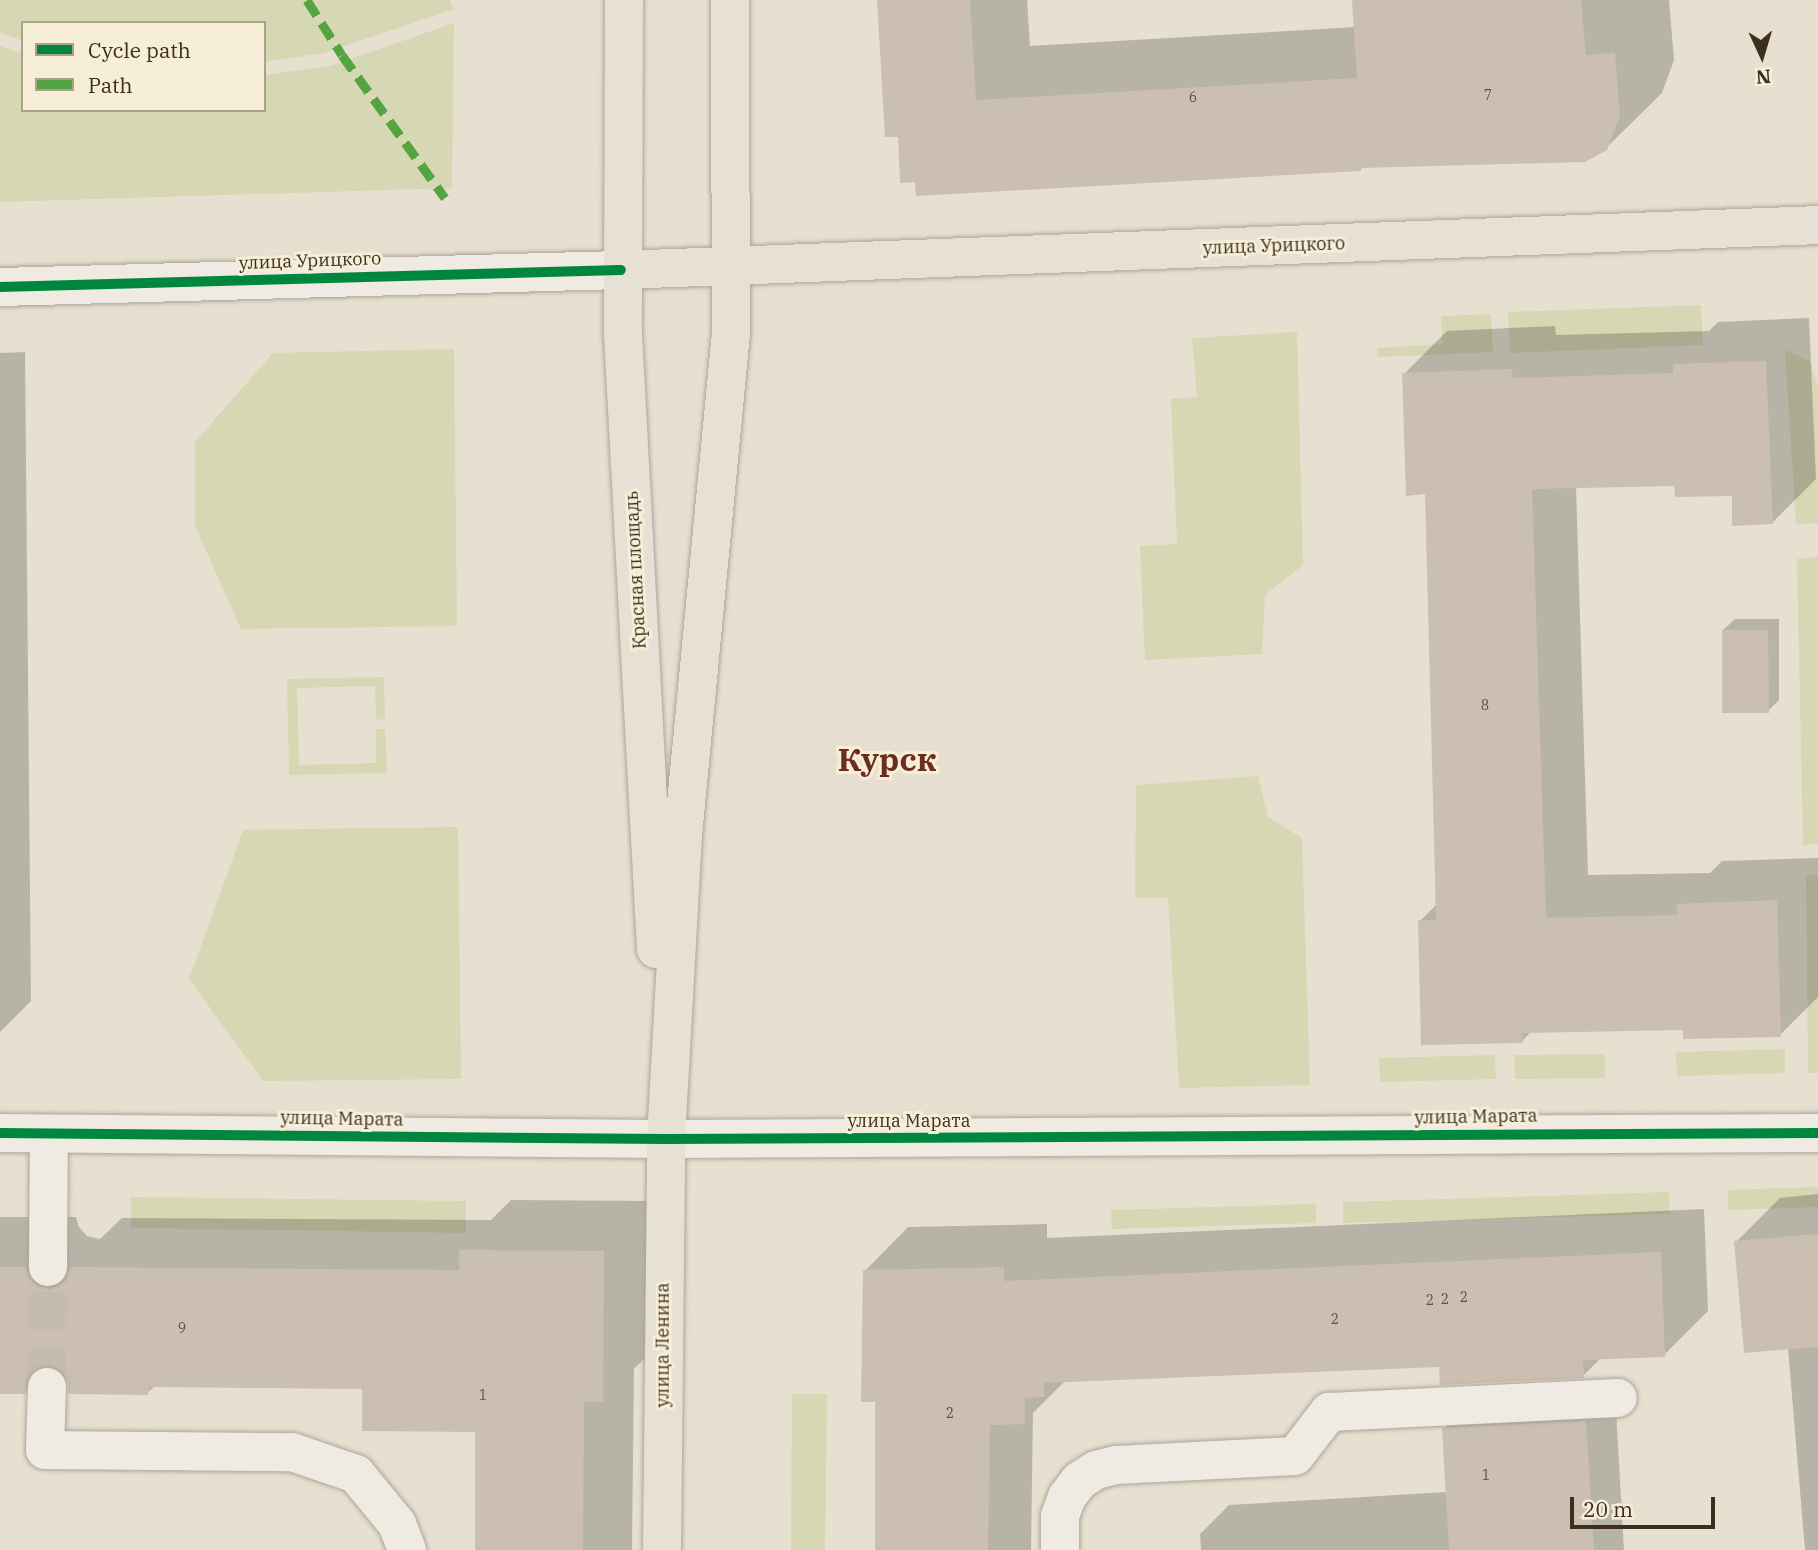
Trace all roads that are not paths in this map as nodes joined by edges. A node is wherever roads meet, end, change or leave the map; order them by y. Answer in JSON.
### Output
{"nodes":[{"id":1,"x":624,"y":0,"type":"edge"},
{"id":2,"x":730,"y":0,"type":"edge"},
{"id":3,"x":1818,"y":225,"type":"edge"},
{"id":4,"x":731,"y":265,"type":"junction"},
{"id":5,"x":621,"y":270,"type":"junction"},
{"id":6,"x":0,"y":287,"type":"edge"},
{"id":7,"x":0,"y":1133,"type":"edge"},
{"id":8,"x":1818,"y":1133,"type":"edge"},
{"id":9,"x":49,"y":1134,"type":"junction"},
{"id":10,"x":666,"y":1139,"type":"junction"},
{"id":11,"x":48,"y":1267,"type":"tunnel mouth"},
{"id":12,"x":47,"y":1387,"type":"tunnel mouth"},
{"id":13,"x":1618,"y":1398,"type":"dead end"},
{"id":14,"x":407,"y":1550,"type":"edge"},
{"id":15,"x":662,"y":1550,"type":"edge"},
{"id":16,"x":1060,"y":1550,"type":"edge"}],
"edges":[{"from":1,"to":5,"type":"main road","name":"Красная площадь"},
{"from":2,"to":4,"type":"main road"},
{"from":3,"to":4,"type":"main road","name":"улица Урицкого"},
{"from":4,"to":5,"type":"main road","name":"улица Урицкого"},
{"from":4,"to":10,"type":"main road"},
{"from":5,"to":6,"type":"street","name":"улица Урицкого"},
{"from":5,"to":10,"type":"main road","name":"Красная площадь"},
{"from":7,"to":9,"type":"street","name":"улица Марата"},
{"from":8,"to":10,"type":"street","name":"улица Марата"},
{"from":9,"to":10,"type":"street","name":"улица Марата"},
{"from":9,"to":11,"type":"street"},
{"from":10,"to":15,"type":"main road","name":"улица Ленина"},
{"from":12,"to":14,"type":"street"},
{"from":13,"to":16,"type":"street"}]}
